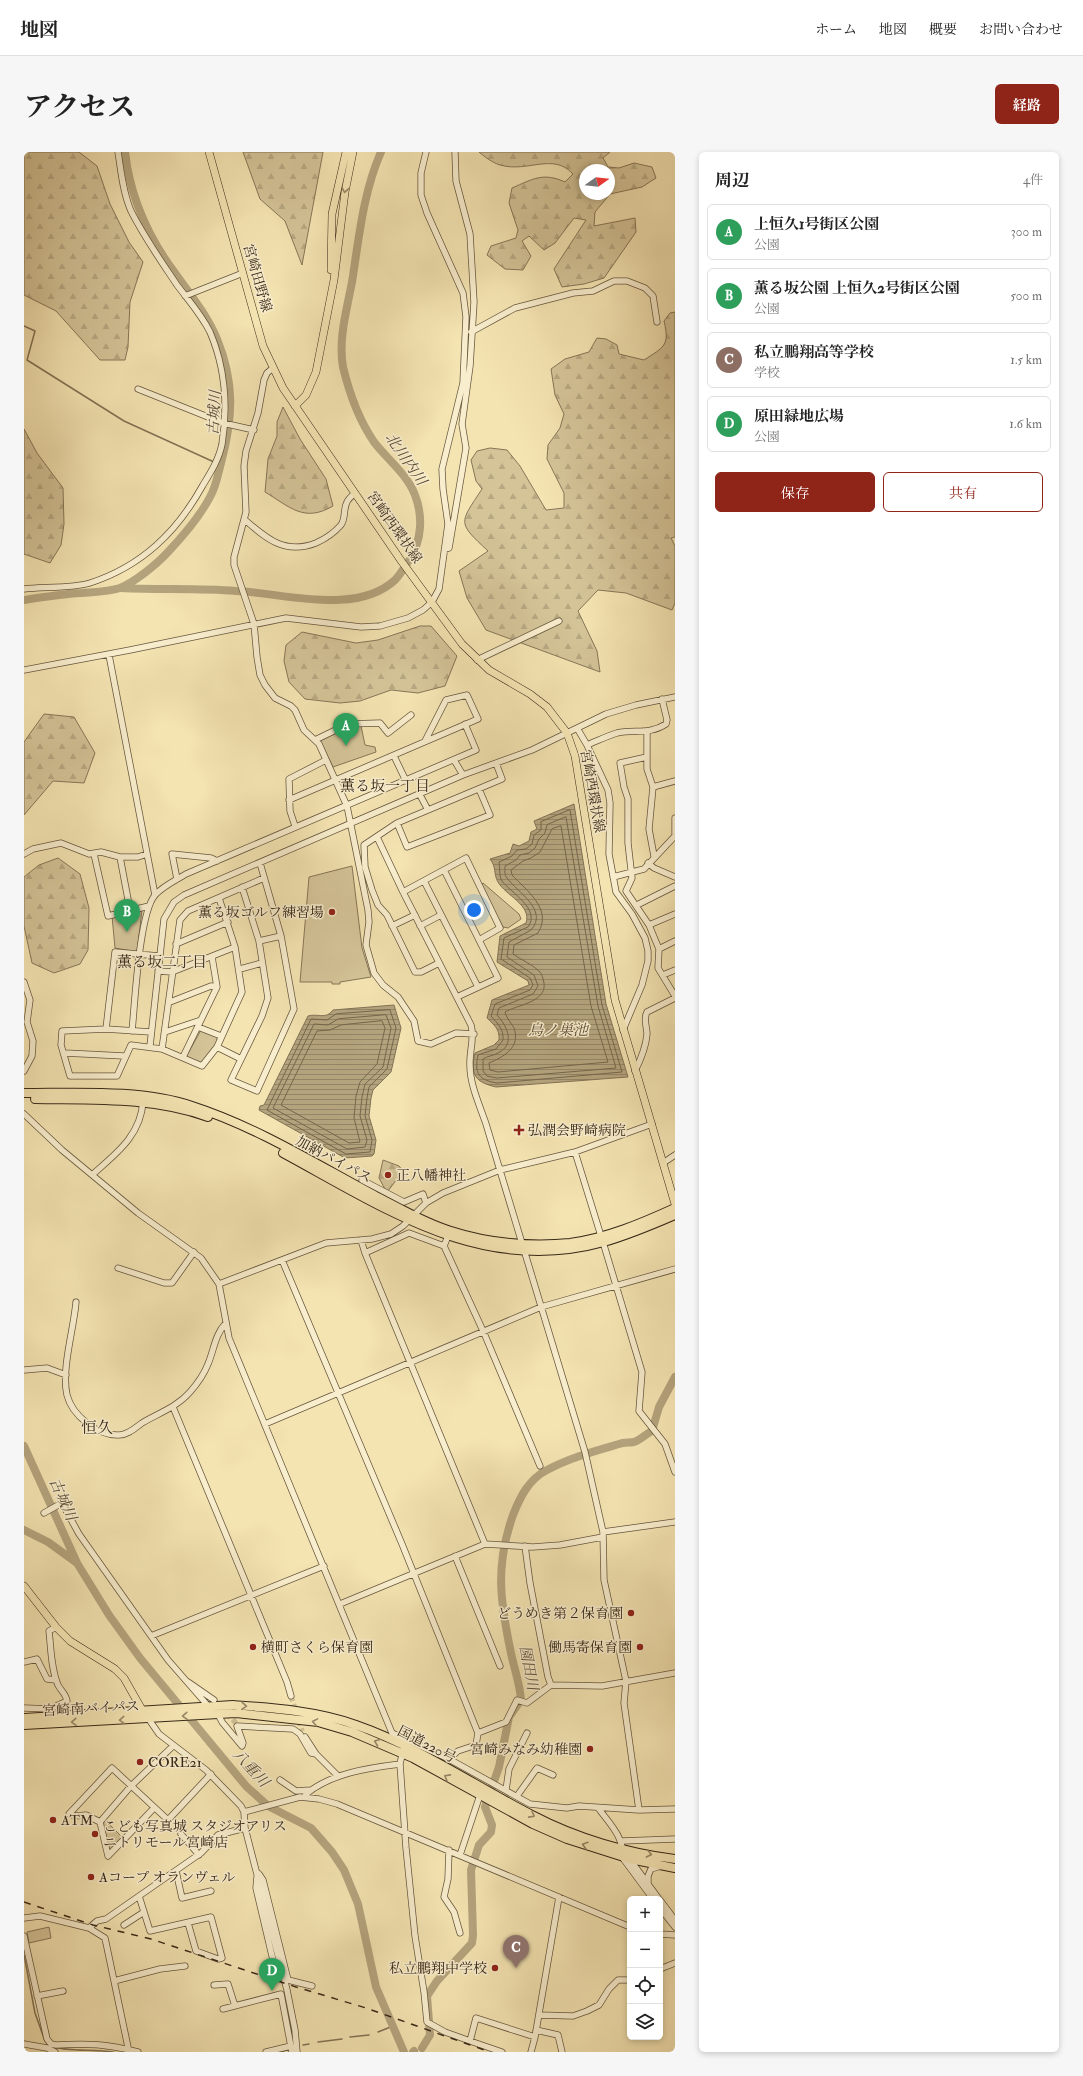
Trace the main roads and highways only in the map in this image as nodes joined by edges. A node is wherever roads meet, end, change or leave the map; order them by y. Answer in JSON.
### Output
{"nodes":[{"id":1,"x":209,"y":152,"type":"edge"},
{"id":2,"x":346,"y":152,"type":"edge"},
{"id":3,"x":353,"y":152,"type":"edge"},
{"id":4,"x":332,"y":292,"type":"junction"},
{"id":5,"x":295,"y":406,"type":"junction"},
{"id":6,"x":24,"y":1093,"type":"edge"},
{"id":7,"x":24,"y":1098,"type":"edge"},
{"id":8,"x":143,"y":1100,"type":"junction"},
{"id":9,"x":675,"y":1204,"type":"edge"},
{"id":10,"x":675,"y":1208,"type":"edge"},
{"id":11,"x":675,"y":1215,"type":"edge"},
{"id":12,"x":411,"y":1218,"type":"junction"},
{"id":13,"x":602,"y":1239,"type":"junction"},
{"id":14,"x":523,"y":1248,"type":"junction"},
{"id":15,"x":24,"y":1586,"type":"edge"},
{"id":16,"x":142,"y":1710,"type":"junction"},
{"id":17,"x":154,"y":1710,"type":"joint"},
{"id":18,"x":211,"y":1710,"type":"junction"},
{"id":19,"x":51,"y":1716,"type":"junction"},
{"id":20,"x":159,"y":1717,"type":"joint"},
{"id":21,"x":24,"y":1718,"type":"edge"},
{"id":22,"x":148,"y":1718,"type":"junction"},
{"id":23,"x":24,"y":1725,"type":"edge"},
{"id":24,"x":406,"y":1746,"type":"junction"},
{"id":25,"x":624,"y":1851,"type":"junction"},
{"id":26,"x":675,"y":1859,"type":"edge"},
{"id":27,"x":675,"y":1868,"type":"edge"}],
"edges":[{"from":1,"to":5,"type":"main road","name":"宮崎田野線"},
{"from":2,"to":4,"type":"main road"},
{"from":3,"to":4,"type":"main road","one_way":true},
{"from":4,"to":5,"type":"main road"},
{"from":5,"to":9,"type":"main road","name":"宮崎西環状線"},
{"from":6,"to":8,"type":"highway","name":"加納バイパス"},
{"from":7,"to":8,"type":"highway","name":"加納バイパス"},
{"from":8,"to":12,"type":"highway","name":"加納バイパス"},
{"from":10,"to":13,"type":"highway","name":"加納バイパス"},
{"from":11,"to":13,"type":"highway","name":"加納バイパス"},
{"from":12,"to":14,"type":"highway","name":"加納バイパス"},
{"from":12,"to":14,"type":"highway","name":"加納バイパス"},
{"from":13,"to":14,"type":"highway","name":"加納バイパス"},
{"from":15,"to":16,"type":"main road"},
{"from":16,"to":17,"type":"highway","name":"宮崎南バイパス"},
{"from":16,"to":19,"type":"highway","name":"宮崎南バイパス"},
{"from":16,"to":22,"type":"main road"},
{"from":17,"to":18,"type":"highway","name":"国道220号"},
{"from":18,"to":20,"type":"highway","name":"国道220号","one_way":true},
{"from":24,"to":18,"type":"highway","name":"国道220号","one_way":true},
{"from":18,"to":24,"type":"highway","name":"国道220号","one_way":true},
{"from":19,"to":21,"type":"highway","name":"宮崎南バイパス"},
{"from":22,"to":19,"type":"highway","name":"宮崎南バイパス","one_way":true},
{"from":19,"to":23,"type":"highway","name":"宮崎南バイパス"},
{"from":20,"to":22,"type":"highway","name":"宮崎南バイパス"},
{"from":24,"to":25,"type":"highway","name":"国道220号"},
{"from":25,"to":26,"type":"highway","name":"国道220号","one_way":true},
{"from":25,"to":27,"type":"highway","name":"国道220号"}]}
